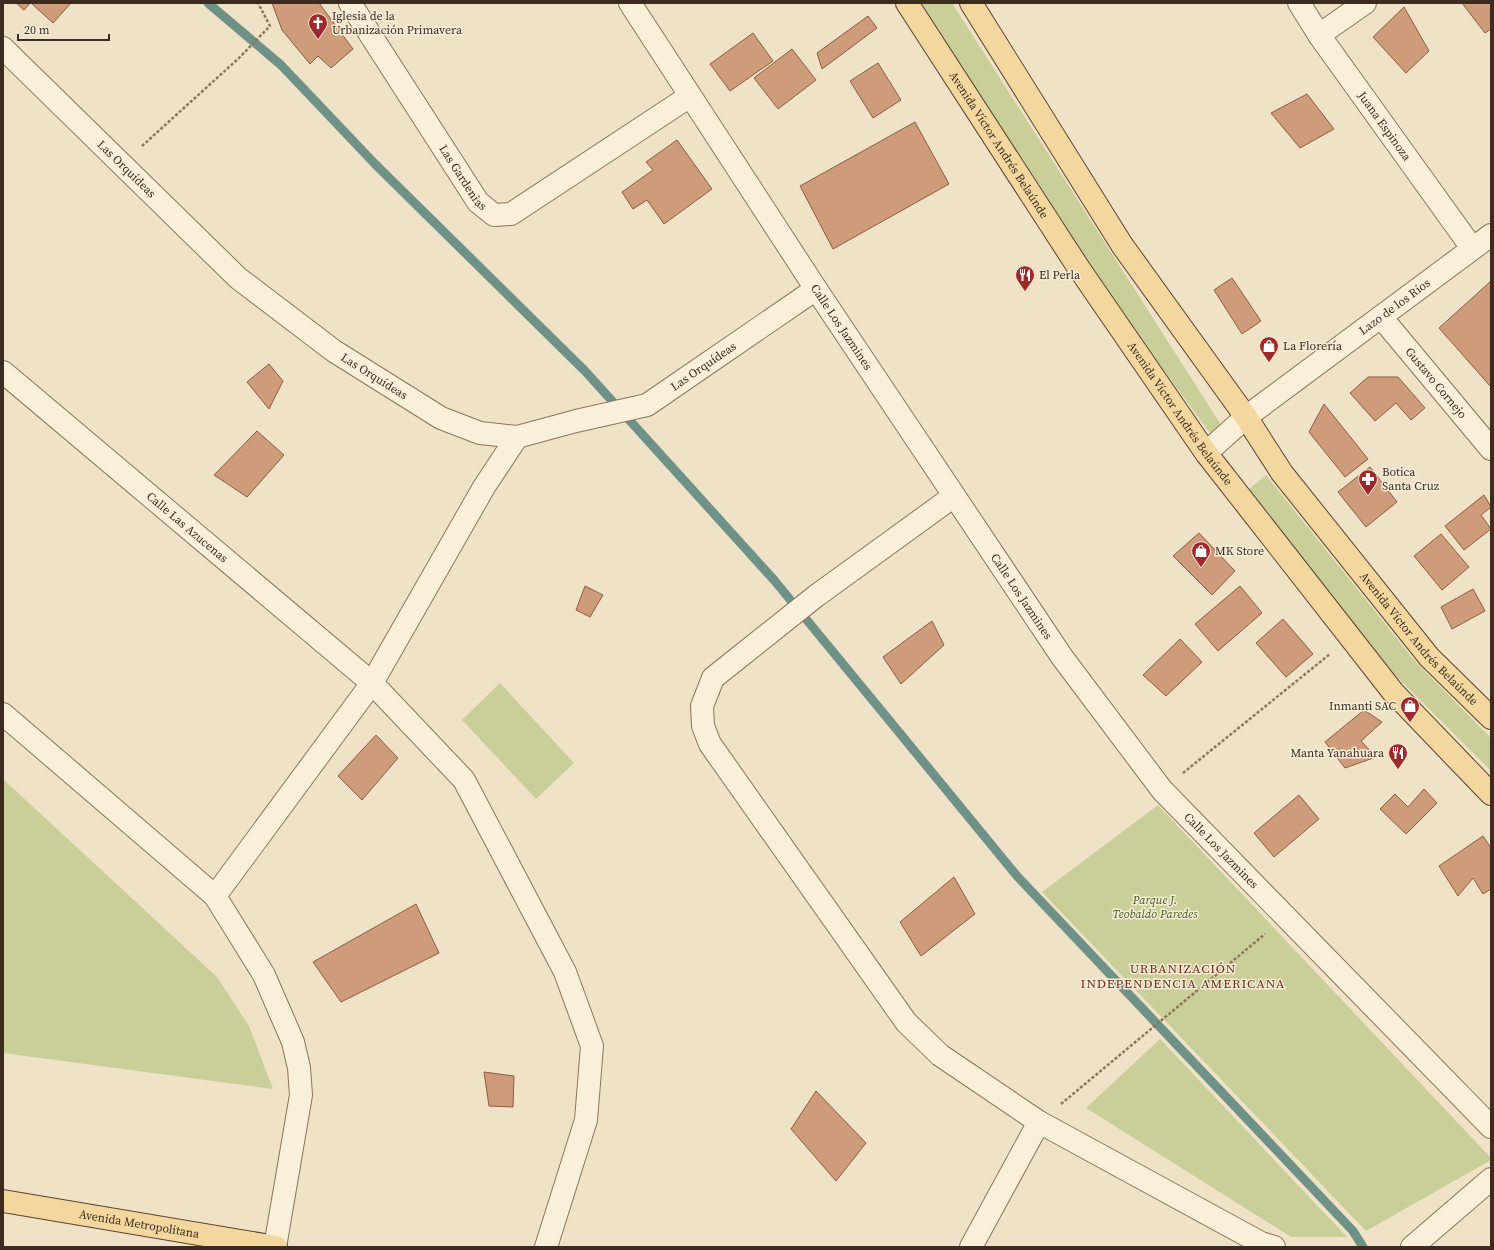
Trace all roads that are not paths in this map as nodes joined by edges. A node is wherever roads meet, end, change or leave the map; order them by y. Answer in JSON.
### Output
{"nodes":[{"id":1,"x":350,"y":3,"type":"edge"},
{"id":2,"x":630,"y":3,"type":"edge"},
{"id":3,"x":907,"y":3,"type":"edge"},
{"id":4,"x":971,"y":3,"type":"edge"},
{"id":5,"x":1299,"y":3,"type":"edge"},
{"id":6,"x":1365,"y":3,"type":"edge"},
{"id":7,"x":1319,"y":35,"type":"junction"},
{"id":8,"x":3,"y":48,"type":"edge"},
{"id":9,"x":690,"y":96,"type":"junction"},
{"id":10,"x":1491,"y":235,"type":"edge"},
{"id":11,"x":1472,"y":248,"type":"junction"},
{"id":12,"x":816,"y":289,"type":"junction"},
{"id":13,"x":1381,"y":317,"type":"junction"},
{"id":14,"x":3,"y":372,"type":"edge"},
{"id":15,"x":1246,"y":417,"type":"junction"},
{"id":16,"x":517,"y":438,"type":"junction"},
{"id":17,"x":1491,"y":449,"type":"edge"},
{"id":18,"x":1206,"y":453,"type":"junction"},
{"id":19,"x":954,"y":496,"type":"junction"},
{"id":20,"x":372,"y":682,"type":"junction"},
{"id":21,"x":3,"y":714,"type":"edge"},
{"id":22,"x":1491,"y":718,"type":"edge"},
{"id":23,"x":1491,"y":794,"type":"edge"},
{"id":24,"x":215,"y":896,"type":"junction"},
{"id":25,"x":1039,"y":1122,"type":"junction"},
{"id":26,"x":1491,"y":1128,"type":"edge"},
{"id":27,"x":1491,"y":1178,"type":"edge"},
{"id":28,"x":3,"y":1202,"type":"edge"},
{"id":29,"x":275,"y":1247,"type":"edge"},
{"id":30,"x":546,"y":1247,"type":"edge"},
{"id":31,"x":971,"y":1247,"type":"edge"},
{"id":32,"x":1274,"y":1247,"type":"edge"},
{"id":33,"x":1412,"y":1247,"type":"edge"}],
"edges":[{"from":1,"to":9,"type":"street","name":"Las Gardenias"},
{"from":2,"to":9,"type":"street","name":"Calle Los Jazmines"},
{"from":3,"to":18,"type":"main road","name":"Avenida Víctor Andrés Belaúnde"},
{"from":4,"to":15,"type":"main road","name":"Avenida Víctor Andrés Belaúnde"},
{"from":5,"to":7,"type":"street","name":"Juana Espinoza"},
{"from":6,"to":7,"type":"street"},
{"from":7,"to":11,"type":"street","name":"Juana Espinoza"},
{"from":8,"to":16,"type":"street","name":"Las Orquídeas"},
{"from":9,"to":12,"type":"street","name":"Calle Los Jazmines"},
{"from":10,"to":11,"type":"street","name":"Lazo de los Ríos"},
{"from":11,"to":13,"type":"street","name":"Lazo de los Ríos"},
{"from":12,"to":16,"type":"street","name":"Las Orquídeas"},
{"from":12,"to":19,"type":"street","name":"Calle Los Jazmines"},
{"from":13,"to":15,"type":"street","name":"Lazo de los Ríos"},
{"from":13,"to":17,"type":"street","name":"Gustavo Cornejo"},
{"from":14,"to":20,"type":"street","name":"Calle Las Azucenas"},
{"from":15,"to":18,"type":"street","name":"Lazo de los Ríos"},
{"from":15,"to":22,"type":"main road","name":"Avenida Víctor Andrés Belaúnde"},
{"from":16,"to":20,"type":"street"},
{"from":18,"to":23,"type":"main road","name":"Avenida Víctor Andrés Belaúnde"},
{"from":19,"to":25,"type":"street"},
{"from":19,"to":26,"type":"street","name":"Calle Los Jazmines"},
{"from":20,"to":24,"type":"street"},
{"from":20,"to":30,"type":"street","name":"Calle Las Azucenas"},
{"from":21,"to":24,"type":"street"},
{"from":24,"to":29,"type":"street"},
{"from":25,"to":31,"type":"street"},
{"from":25,"to":32,"type":"street"},
{"from":27,"to":33,"type":"street"},
{"from":28,"to":29,"type":"main road","name":"Avenida Metropolitana"}]}
